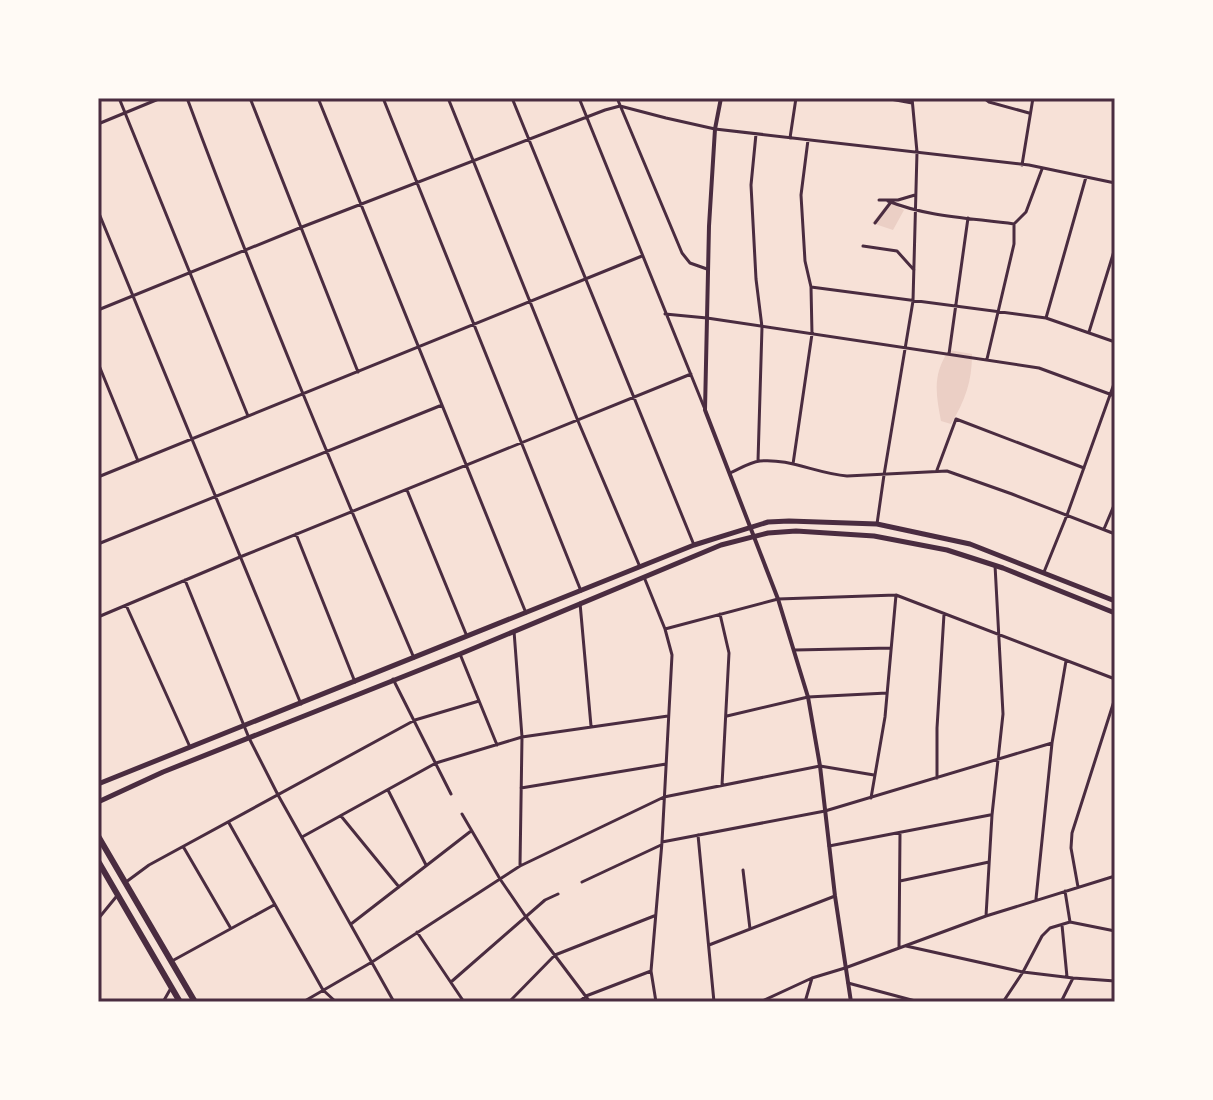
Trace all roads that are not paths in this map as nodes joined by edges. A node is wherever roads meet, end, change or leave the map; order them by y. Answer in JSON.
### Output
{"nodes":[{"id":1,"x":119,"y":98,"type":"edge"},
{"id":2,"x":161,"y":98,"type":"edge"},
{"id":3,"x":187,"y":98,"type":"edge"},
{"id":4,"x":250,"y":98,"type":"edge"},
{"id":5,"x":318,"y":98,"type":"edge"},
{"id":6,"x":383,"y":98,"type":"edge"},
{"id":7,"x":448,"y":98,"type":"edge"},
{"id":8,"x":512,"y":98,"type":"edge"},
{"id":9,"x":579,"y":98,"type":"edge"},
{"id":10,"x":619,"y":98,"type":"edge"},
{"id":11,"x":721,"y":98,"type":"edge"},
{"id":12,"x":796,"y":98,"type":"edge"},
{"id":13,"x":885,"y":98,"type":"edge"},
{"id":14,"x":984,"y":98,"type":"edge"},
{"id":15,"x":1033,"y":98,"type":"edge"},
{"id":16,"x":912,"y":100,"type":"edge"},
{"id":17,"x":620,"y":106,"type":"junction"},
{"id":18,"x":125,"y":113,"type":"junction"},
{"id":19,"x":1030,"y":114,"type":"junction"},
{"id":20,"x":586,"y":116,"type":"junction"},
{"id":21,"x":98,"y":124,"type":"edge"},
{"id":22,"x":715,"y":129,"type":"junction"},
{"id":23,"x":756,"y":134,"type":"junction"},
{"id":24,"x":528,"y":138,"type":"junction"},
{"id":25,"x":790,"y":138,"type":"junction"},
{"id":26,"x":808,"y":140,"type":"junction"},
{"id":27,"x":917,"y":152,"type":"junction"},
{"id":28,"x":472,"y":160,"type":"junction"},
{"id":29,"x":1022,"y":165,"type":"junction"},
{"id":30,"x":1042,"y":169,"type":"junction"},
{"id":31,"x":1086,"y":177,"type":"junction"},
{"id":32,"x":417,"y":182,"type":"junction"},
{"id":33,"x":1115,"y":183,"type":"edge"},
{"id":34,"x":915,"y":195,"type":"junction"},
{"id":35,"x":879,"y":200,"type":"dead end"},
{"id":36,"x":890,"y":202,"type":"junction"},
{"id":37,"x":361,"y":204,"type":"junction"},
{"id":38,"x":914,"y":210,"type":"junction"},
{"id":39,"x":98,"y":211,"type":"edge"},
{"id":40,"x":968,"y":218,"type":"junction"},
{"id":41,"x":875,"y":223,"type":"dead end"},
{"id":42,"x":1014,"y":224,"type":"junction"},
{"id":43,"x":302,"y":227,"type":"junction"},
{"id":44,"x":863,"y":246,"type":"dead end"},
{"id":45,"x":1115,"y":248,"type":"edge"},
{"id":46,"x":246,"y":250,"type":"junction"},
{"id":47,"x":642,"y":256,"type":"junction"},
{"id":48,"x":707,"y":269,"type":"junction"},
{"id":49,"x":914,"y":270,"type":"junction"},
{"id":50,"x":190,"y":272,"type":"junction"},
{"id":51,"x":587,"y":279,"type":"junction"},
{"id":52,"x":811,"y":287,"type":"junction"},
{"id":53,"x":133,"y":296,"type":"junction"},
{"id":54,"x":913,"y":301,"type":"junction"},
{"id":55,"x":529,"y":302,"type":"junction"},
{"id":56,"x":956,"y":306,"type":"junction"},
{"id":57,"x":98,"y":310,"type":"edge"},
{"id":58,"x":997,"y":313,"type":"junction"},
{"id":59,"x":665,"y":314,"type":"junction"},
{"id":60,"x":707,"y":318,"type":"junction"},
{"id":61,"x":1046,"y":318,"type":"junction"},
{"id":62,"x":474,"y":325,"type":"junction"},
{"id":63,"x":762,"y":327,"type":"junction"},
{"id":64,"x":1089,"y":332,"type":"junction"},
{"id":65,"x":812,"y":334,"type":"junction"},
{"id":66,"x":1115,"y":342,"type":"edge"},
{"id":67,"x":418,"y":347,"type":"junction"},
{"id":68,"x":905,"y":347,"type":"junction"},
{"id":69,"x":949,"y":354,"type":"junction"},
{"id":70,"x":987,"y":359,"type":"junction"},
{"id":71,"x":98,"y":363,"type":"edge"},
{"id":72,"x":358,"y":372,"type":"junction"},
{"id":73,"x":691,"y":374,"type":"junction"},
{"id":74,"x":1115,"y":381,"type":"edge"},
{"id":75,"x":304,"y":394,"type":"junction"},
{"id":76,"x":1113,"y":395,"type":"edge"},
{"id":77,"x":634,"y":398,"type":"junction"},
{"id":78,"x":442,"y":405,"type":"junction"},
{"id":79,"x":705,"y":410,"type":"junction"},
{"id":80,"x":248,"y":416,"type":"junction"},
{"id":81,"x":578,"y":421,"type":"junction"},
{"id":82,"x":191,"y":439,"type":"junction"},
{"id":83,"x":522,"y":444,"type":"junction"},
{"id":84,"x":327,"y":452,"type":"junction"},
{"id":85,"x":138,"y":461,"type":"junction"},
{"id":86,"x":758,"y":461,"type":"junction"},
{"id":87,"x":793,"y":464,"type":"junction"},
{"id":88,"x":466,"y":465,"type":"junction"},
{"id":89,"x":1084,"y":468,"type":"junction"},
{"id":90,"x":937,"y":470,"type":"junction"},
{"id":91,"x":730,"y":473,"type":"junction"},
{"id":92,"x":884,"y":475,"type":"junction"},
{"id":93,"x":98,"y":477,"type":"edge"},
{"id":94,"x":407,"y":490,"type":"junction"},
{"id":95,"x":215,"y":497,"type":"junction"},
{"id":96,"x":1115,"y":503,"type":"edge"},
{"id":97,"x":352,"y":512,"type":"junction"},
{"id":98,"x":1067,"y":515,"type":"junction"},
{"id":99,"x":877,"y":524,"type":"junction"},
{"id":100,"x":749,"y":526,"type":"junction"},
{"id":101,"x":1104,"y":530,"type":"junction"},
{"id":102,"x":296,"y":534,"type":"junction"},
{"id":103,"x":1115,"y":534,"type":"edge"},
{"id":104,"x":753,"y":536,"type":"junction"},
{"id":105,"x":98,"y":544,"type":"edge"},
{"id":106,"x":694,"y":545,"type":"junction"},
{"id":107,"x":240,"y":557,"type":"junction"},
{"id":108,"x":995,"y":565,"type":"junction"},
{"id":109,"x":640,"y":567,"type":"junction"},
{"id":110,"x":1044,"y":572,"type":"junction"},
{"id":111,"x":644,"y":577,"type":"junction"},
{"id":112,"x":185,"y":580,"type":"junction"},
{"id":113,"x":581,"y":591,"type":"junction"},
{"id":114,"x":896,"y":595,"type":"junction"},
{"id":115,"x":778,"y":599,"type":"junction"},
{"id":116,"x":1115,"y":601,"type":"edge"},
{"id":117,"x":580,"y":603,"type":"junction"},
{"id":118,"x":126,"y":605,"type":"junction"},
{"id":119,"x":526,"y":613,"type":"junction"},
{"id":120,"x":1115,"y":613,"type":"edge"},
{"id":121,"x":720,"y":614,"type":"junction"},
{"id":122,"x":944,"y":614,"type":"junction"},
{"id":123,"x":98,"y":617,"type":"edge"},
{"id":124,"x":665,"y":629,"type":"junction"},
{"id":125,"x":514,"y":631,"type":"junction"},
{"id":126,"x":998,"y":635,"type":"junction"},
{"id":127,"x":467,"y":637,"type":"junction"},
{"id":128,"x":891,"y":648,"type":"junction"},
{"id":129,"x":795,"y":650,"type":"junction"},
{"id":130,"x":460,"y":654,"type":"junction"},
{"id":131,"x":414,"y":658,"type":"junction"},
{"id":132,"x":1066,"y":661,"type":"junction"},
{"id":133,"x":393,"y":679,"type":"junction"},
{"id":134,"x":1115,"y":679,"type":"edge"},
{"id":135,"x":355,"y":682,"type":"junction"},
{"id":136,"x":887,"y":693,"type":"junction"},
{"id":137,"x":808,"y":697,"type":"junction"},
{"id":138,"x":1115,"y":698,"type":"edge"},
{"id":139,"x":479,"y":701,"type":"junction"},
{"id":140,"x":301,"y":704,"type":"junction"},
{"id":141,"x":668,"y":716,"type":"junction"},
{"id":142,"x":727,"y":716,"type":"junction"},
{"id":143,"x":415,"y":720,"type":"junction"},
{"id":144,"x":243,"y":727,"type":"junction"},
{"id":145,"x":591,"y":727,"type":"junction"},
{"id":146,"x":522,"y":737,"type":"junction"},
{"id":147,"x":249,"y":738,"type":"junction"},
{"id":148,"x":1052,"y":743,"type":"junction"},
{"id":149,"x":497,"y":745,"type":"junction"},
{"id":150,"x":190,"y":748,"type":"junction"},
{"id":151,"x":999,"y":759,"type":"junction"},
{"id":152,"x":436,"y":763,"type":"junction"},
{"id":153,"x":666,"y":764,"type":"junction"},
{"id":154,"x":820,"y":766,"type":"junction"},
{"id":155,"x":874,"y":775,"type":"junction"},
{"id":156,"x":937,"y":778,"type":"junction"},
{"id":157,"x":98,"y":784,"type":"edge"},
{"id":158,"x":722,"y":785,"type":"junction"},
{"id":159,"x":521,"y":788,"type":"junction"},
{"id":160,"x":388,"y":790,"type":"junction"},
{"id":161,"x":451,"y":794,"type":"dead end"},
{"id":162,"x":278,"y":795,"type":"junction"},
{"id":163,"x":664,"y":797,"type":"junction"},
{"id":164,"x":871,"y":798,"type":"junction"},
{"id":165,"x":98,"y":802,"type":"edge"},
{"id":166,"x":825,"y":811,"type":"junction"},
{"id":167,"x":462,"y":814,"type":"dead end"},
{"id":168,"x":992,"y":815,"type":"junction"},
{"id":169,"x":341,"y":816,"type":"junction"},
{"id":170,"x":229,"y":823,"type":"junction"},
{"id":171,"x":471,"y":831,"type":"junction"},
{"id":172,"x":900,"y":833,"type":"junction"},
{"id":173,"x":698,"y":835,"type":"junction"},
{"id":174,"x":98,"y":836,"type":"edge"},
{"id":175,"x":302,"y":837,"type":"junction"},
{"id":176,"x":661,"y":844,"type":"junction"},
{"id":177,"x":829,"y":846,"type":"junction"},
{"id":178,"x":184,"y":848,"type":"junction"},
{"id":179,"x":98,"y":861,"type":"edge"},
{"id":180,"x":989,"y":862,"type":"junction"},
{"id":181,"x":426,"y":866,"type":"junction"},
{"id":182,"x":520,"y":866,"type":"junction"},
{"id":183,"x":743,"y":870,"type":"dead end"},
{"id":184,"x":1115,"y":876,"type":"edge"},
{"id":185,"x":500,"y":879,"type":"junction"},
{"id":186,"x":900,"y":881,"type":"junction"},
{"id":187,"x":126,"y":882,"type":"junction"},
{"id":188,"x":582,"y":882,"type":"dead end"},
{"id":189,"x":399,"y":887,"type":"junction"},
{"id":190,"x":1078,"y":887,"type":"junction"},
{"id":191,"x":1065,"y":891,"type":"junction"},
{"id":192,"x":558,"y":894,"type":"dead end"},
{"id":193,"x":117,"y":896,"type":"junction"},
{"id":194,"x":835,"y":896,"type":"junction"},
{"id":195,"x":1036,"y":900,"type":"junction"},
{"id":196,"x":274,"y":905,"type":"junction"},
{"id":197,"x":655,"y":915,"type":"junction"},
{"id":198,"x":986,"y":916,"type":"junction"},
{"id":199,"x":526,"y":917,"type":"junction"},
{"id":200,"x":98,"y":919,"type":"edge"},
{"id":201,"x":1070,"y":922,"type":"junction"},
{"id":202,"x":351,"y":924,"type":"junction"},
{"id":203,"x":1062,"y":924,"type":"junction"},
{"id":204,"x":231,"y":928,"type":"junction"},
{"id":205,"x":750,"y":929,"type":"junction"},
{"id":206,"x":1115,"y":931,"type":"edge"},
{"id":207,"x":417,"y":932,"type":"junction"},
{"id":208,"x":709,"y":945,"type":"junction"},
{"id":209,"x":906,"y":945,"type":"junction"},
{"id":210,"x":899,"y":948,"type":"junction"},
{"id":211,"x":555,"y":955,"type":"junction"},
{"id":212,"x":172,"y":961,"type":"junction"},
{"id":213,"x":372,"y":962,"type":"junction"},
{"id":214,"x":845,"y":968,"type":"junction"},
{"id":215,"x":651,"y":971,"type":"junction"},
{"id":216,"x":1023,"y":972,"type":"junction"},
{"id":217,"x":812,"y":978,"type":"junction"},
{"id":218,"x":1070,"y":978,"type":"junction"},
{"id":219,"x":1115,"y":981,"type":"edge"},
{"id":220,"x":451,"y":982,"type":"junction"},
{"id":221,"x":848,"y":983,"type":"junction"},
{"id":222,"x":172,"y":988,"type":"junction"},
{"id":223,"x":323,"y":990,"type":"junction"},
{"id":224,"x":586,"y":996,"type":"junction"},
{"id":225,"x":98,"y":999,"type":"edge"},
{"id":226,"x":104,"y":1002,"type":"edge"},
{"id":227,"x":163,"y":1002,"type":"edge"},
{"id":228,"x":180,"y":1002,"type":"edge"},
{"id":229,"x":195,"y":1002,"type":"edge"},
{"id":230,"x":303,"y":1002,"type":"edge"},
{"id":231,"x":336,"y":1002,"type":"edge"},
{"id":232,"x":394,"y":1002,"type":"edge"},
{"id":233,"x":464,"y":1002,"type":"edge"},
{"id":234,"x":509,"y":1002,"type":"edge"},
{"id":235,"x":579,"y":1002,"type":"edge"},
{"id":236,"x":590,"y":1002,"type":"edge"},
{"id":237,"x":656,"y":1002,"type":"edge"},
{"id":238,"x":714,"y":1002,"type":"edge"},
{"id":239,"x":760,"y":1002,"type":"edge"},
{"id":240,"x":805,"y":1002,"type":"edge"},
{"id":241,"x":851,"y":1002,"type":"edge"},
{"id":242,"x":919,"y":1002,"type":"edge"},
{"id":243,"x":1003,"y":1002,"type":"edge"},
{"id":244,"x":1061,"y":1002,"type":"edge"}],
"edges":[{"from":1,"to":18,"type":"street"},
{"from":2,"to":18,"type":"street"},
{"from":3,"to":46,"type":"street"},
{"from":4,"to":43,"type":"street"},
{"from":5,"to":37,"type":"street"},
{"from":6,"to":32,"type":"street"},
{"from":7,"to":28,"type":"street"},
{"from":8,"to":24,"type":"street"},
{"from":9,"to":20,"type":"street"},
{"from":10,"to":17,"type":"street"},
{"from":11,"to":22,"type":"street"},
{"from":12,"to":25,"type":"street"},
{"from":13,"to":16,"type":"street"},
{"from":14,"to":19,"type":"street"},
{"from":15,"to":19,"type":"street"},
{"from":16,"to":27,"type":"street"},
{"from":17,"to":20,"type":"street"},
{"from":17,"to":22,"type":"street"},
{"from":17,"to":48,"type":"street"},
{"from":18,"to":21,"type":"street"},
{"from":18,"to":50,"type":"street"},
{"from":19,"to":29,"type":"street"},
{"from":20,"to":24,"type":"street"},
{"from":20,"to":47,"type":"street"},
{"from":22,"to":23,"type":"street"},
{"from":22,"to":48,"type":"street"},
{"from":23,"to":25,"type":"street"},
{"from":23,"to":63,"type":"street"},
{"from":24,"to":28,"type":"street"},
{"from":24,"to":51,"type":"street"},
{"from":25,"to":26,"type":"street"},
{"from":26,"to":27,"type":"street"},
{"from":26,"to":52,"type":"street"},
{"from":27,"to":29,"type":"street"},
{"from":27,"to":34,"type":"street"},
{"from":28,"to":32,"type":"street"},
{"from":28,"to":55,"type":"street"},
{"from":29,"to":30,"type":"street"},
{"from":30,"to":31,"type":"street"},
{"from":30,"to":42,"type":"street"},
{"from":31,"to":33,"type":"street"},
{"from":31,"to":61,"type":"street"},
{"from":32,"to":37,"type":"street"},
{"from":32,"to":62,"type":"street"},
{"from":34,"to":36,"type":"street"},
{"from":34,"to":38,"type":"street"},
{"from":35,"to":36,"type":"street"},
{"from":36,"to":38,"type":"street"},
{"from":36,"to":41,"type":"street"},
{"from":37,"to":43,"type":"street"},
{"from":37,"to":67,"type":"street"},
{"from":38,"to":40,"type":"street"},
{"from":38,"to":49,"type":"street"},
{"from":39,"to":53,"type":"street"},
{"from":40,"to":42,"type":"street"},
{"from":40,"to":56,"type":"street"},
{"from":42,"to":58,"type":"street"},
{"from":43,"to":46,"type":"street"},
{"from":43,"to":72,"type":"street"},
{"from":44,"to":49,"type":"street"},
{"from":45,"to":64,"type":"street"},
{"from":46,"to":50,"type":"street"},
{"from":46,"to":75,"type":"street"},
{"from":47,"to":51,"type":"street"},
{"from":47,"to":59,"type":"street"},
{"from":48,"to":60,"type":"street"},
{"from":49,"to":54,"type":"street"},
{"from":50,"to":53,"type":"street"},
{"from":50,"to":80,"type":"street"},
{"from":51,"to":55,"type":"street"},
{"from":51,"to":77,"type":"street"},
{"from":52,"to":54,"type":"street"},
{"from":52,"to":65,"type":"street"},
{"from":53,"to":57,"type":"street"},
{"from":53,"to":82,"type":"street"},
{"from":54,"to":56,"type":"street"},
{"from":54,"to":68,"type":"street"},
{"from":55,"to":62,"type":"street"},
{"from":55,"to":81,"type":"street"},
{"from":56,"to":58,"type":"street"},
{"from":56,"to":69,"type":"street"},
{"from":58,"to":61,"type":"street"},
{"from":58,"to":70,"type":"street"},
{"from":59,"to":60,"type":"street"},
{"from":59,"to":73,"type":"street"},
{"from":60,"to":63,"type":"street"},
{"from":60,"to":79,"type":"street"},
{"from":61,"to":64,"type":"street"},
{"from":62,"to":67,"type":"street"},
{"from":62,"to":83,"type":"street"},
{"from":63,"to":65,"type":"street"},
{"from":63,"to":86,"type":"street"},
{"from":64,"to":66,"type":"street"},
{"from":65,"to":68,"type":"street"},
{"from":65,"to":87,"type":"street"},
{"from":67,"to":72,"type":"street"},
{"from":67,"to":78,"type":"street"},
{"from":68,"to":69,"type":"street"},
{"from":68,"to":92,"type":"street"},
{"from":69,"to":70,"type":"street"},
{"from":70,"to":76,"type":"street"},
{"from":71,"to":85,"type":"street"},
{"from":72,"to":75,"type":"street"},
{"from":73,"to":77,"type":"street"},
{"from":73,"to":79,"type":"street"},
{"from":74,"to":76,"type":"street"},
{"from":75,"to":80,"type":"street"},
{"from":75,"to":84,"type":"street"},
{"from":76,"to":89,"type":"street"},
{"from":77,"to":81,"type":"street"},
{"from":77,"to":106,"type":"street"},
{"from":78,"to":84,"type":"street"},
{"from":78,"to":88,"type":"street"},
{"from":79,"to":91,"type":"street"},
{"from":80,"to":82,"type":"street"},
{"from":81,"to":83,"type":"street"},
{"from":81,"to":109,"type":"street"},
{"from":82,"to":85,"type":"street"},
{"from":82,"to":95,"type":"street"},
{"from":83,"to":88,"type":"street"},
{"from":83,"to":113,"type":"street"},
{"from":84,"to":95,"type":"street"},
{"from":84,"to":97,"type":"street"},
{"from":85,"to":93,"type":"street"},
{"from":86,"to":87,"type":"street"},
{"from":86,"to":91,"type":"street"},
{"from":87,"to":92,"type":"street"},
{"from":88,"to":94,"type":"street"},
{"from":88,"to":119,"type":"street"},
{"from":89,"to":90,"type":"street"},
{"from":89,"to":98,"type":"street"},
{"from":90,"to":92,"type":"street"},
{"from":90,"to":98,"type":"street"},
{"from":91,"to":100,"type":"street"},
{"from":92,"to":99,"type":"street"},
{"from":94,"to":97,"type":"street"},
{"from":94,"to":127,"type":"street"},
{"from":95,"to":105,"type":"street"},
{"from":95,"to":107,"type":"street"},
{"from":96,"to":101,"type":"street"},
{"from":97,"to":102,"type":"street"},
{"from":97,"to":131,"type":"street"},
{"from":98,"to":101,"type":"street"},
{"from":98,"to":110,"type":"street"},
{"from":99,"to":100,"type":"main road"},
{"from":99,"to":110,"type":"main road"},
{"from":100,"to":104,"type":"street"},
{"from":100,"to":106,"type":"main road"},
{"from":101,"to":103,"type":"street"},
{"from":102,"to":107,"type":"street"},
{"from":102,"to":135,"type":"street"},
{"from":104,"to":108,"type":"main road"},
{"from":104,"to":111,"type":"main road"},
{"from":104,"to":115,"type":"street"},
{"from":106,"to":109,"type":"main road"},
{"from":107,"to":112,"type":"street"},
{"from":107,"to":140,"type":"street"},
{"from":108,"to":120,"type":"main road"},
{"from":108,"to":126,"type":"street"},
{"from":109,"to":113,"type":"main road"},
{"from":110,"to":116,"type":"main road"},
{"from":111,"to":117,"type":"main road"},
{"from":111,"to":124,"type":"street"},
{"from":112,"to":118,"type":"street"},
{"from":112,"to":144,"type":"street"},
{"from":113,"to":119,"type":"main road"},
{"from":114,"to":115,"type":"street"},
{"from":114,"to":122,"type":"street"},
{"from":114,"to":128,"type":"street"},
{"from":115,"to":121,"type":"street"},
{"from":115,"to":129,"type":"street"},
{"from":117,"to":125,"type":"main road"},
{"from":117,"to":145,"type":"street"},
{"from":118,"to":123,"type":"street"},
{"from":118,"to":150,"type":"street"},
{"from":119,"to":127,"type":"main road"},
{"from":121,"to":124,"type":"street"},
{"from":121,"to":142,"type":"street"},
{"from":122,"to":126,"type":"street"},
{"from":122,"to":156,"type":"street"},
{"from":124,"to":141,"type":"street"},
{"from":125,"to":130,"type":"main road"},
{"from":125,"to":146,"type":"street"},
{"from":126,"to":132,"type":"street"},
{"from":126,"to":151,"type":"street"},
{"from":127,"to":131,"type":"main road"},
{"from":128,"to":129,"type":"street"},
{"from":128,"to":136,"type":"street"},
{"from":129,"to":137,"type":"street"},
{"from":130,"to":133,"type":"main road"},
{"from":130,"to":139,"type":"street"},
{"from":131,"to":135,"type":"main road"},
{"from":132,"to":134,"type":"street"},
{"from":132,"to":148,"type":"street"},
{"from":133,"to":143,"type":"street"},
{"from":133,"to":147,"type":"main road"},
{"from":135,"to":140,"type":"main road"},
{"from":136,"to":137,"type":"street"},
{"from":136,"to":155,"type":"street"},
{"from":137,"to":142,"type":"street"},
{"from":137,"to":154,"type":"street"},
{"from":138,"to":190,"type":"street"},
{"from":139,"to":143,"type":"street"},
{"from":139,"to":149,"type":"street"},
{"from":140,"to":144,"type":"main road"},
{"from":141,"to":145,"type":"street"},
{"from":141,"to":153,"type":"street"},
{"from":142,"to":158,"type":"street"},
{"from":143,"to":152,"type":"street"},
{"from":143,"to":162,"type":"street"},
{"from":144,"to":147,"type":"street"},
{"from":144,"to":150,"type":"main road"},
{"from":145,"to":146,"type":"street"},
{"from":146,"to":149,"type":"street"},
{"from":146,"to":159,"type":"street"},
{"from":147,"to":162,"type":"street"},
{"from":147,"to":165,"type":"main road"},
{"from":148,"to":151,"type":"street"},
{"from":148,"to":195,"type":"street"},
{"from":149,"to":152,"type":"street"},
{"from":150,"to":157,"type":"main road"},
{"from":151,"to":156,"type":"street"},
{"from":151,"to":168,"type":"street"},
{"from":152,"to":160,"type":"street"},
{"from":152,"to":161,"type":"street"},
{"from":153,"to":159,"type":"street"},
{"from":153,"to":163,"type":"street"},
{"from":154,"to":155,"type":"street"},
{"from":154,"to":158,"type":"street"},
{"from":154,"to":166,"type":"street"},
{"from":155,"to":164,"type":"street"},
{"from":156,"to":164,"type":"street"},
{"from":158,"to":163,"type":"street"},
{"from":159,"to":182,"type":"street"},
{"from":160,"to":169,"type":"street"},
{"from":160,"to":181,"type":"street"},
{"from":162,"to":170,"type":"street"},
{"from":162,"to":175,"type":"street"},
{"from":163,"to":176,"type":"street"},
{"from":163,"to":182,"type":"street"},
{"from":164,"to":166,"type":"street"},
{"from":166,"to":173,"type":"street"},
{"from":166,"to":177,"type":"street"},
{"from":167,"to":171,"type":"street"},
{"from":168,"to":172,"type":"street"},
{"from":168,"to":180,"type":"street"},
{"from":169,"to":175,"type":"street"},
{"from":169,"to":189,"type":"street"},
{"from":170,"to":178,"type":"street"},
{"from":170,"to":196,"type":"street"},
{"from":171,"to":181,"type":"street"},
{"from":171,"to":185,"type":"street"},
{"from":172,"to":177,"type":"street"},
{"from":172,"to":186,"type":"street"},
{"from":173,"to":176,"type":"street"},
{"from":173,"to":208,"type":"street"},
{"from":174,"to":187,"type":"highway"},
{"from":175,"to":202,"type":"street"},
{"from":176,"to":188,"type":"street"},
{"from":176,"to":197,"type":"street"},
{"from":177,"to":194,"type":"street"},
{"from":178,"to":187,"type":"street"},
{"from":178,"to":204,"type":"street"},
{"from":179,"to":193,"type":"highway"},
{"from":180,"to":186,"type":"street"},
{"from":180,"to":198,"type":"street"},
{"from":181,"to":189,"type":"street"},
{"from":182,"to":185,"type":"street"},
{"from":183,"to":205,"type":"street"},
{"from":184,"to":190,"type":"street"},
{"from":185,"to":199,"type":"street"},
{"from":185,"to":207,"type":"street"},
{"from":186,"to":210,"type":"street"},
{"from":187,"to":212,"type":"highway"},
{"from":189,"to":202,"type":"street"},
{"from":190,"to":191,"type":"street"},
{"from":191,"to":195,"type":"street"},
{"from":191,"to":201,"type":"street"},
{"from":192,"to":199,"type":"street"},
{"from":193,"to":200,"type":"street"},
{"from":193,"to":222,"type":"highway"},
{"from":194,"to":205,"type":"street"},
{"from":194,"to":214,"type":"street"},
{"from":195,"to":198,"type":"street"},
{"from":196,"to":204,"type":"street"},
{"from":196,"to":223,"type":"street"},
{"from":197,"to":211,"type":"street"},
{"from":197,"to":215,"type":"street"},
{"from":198,"to":209,"type":"street"},
{"from":199,"to":211,"type":"street"},
{"from":199,"to":220,"type":"street"},
{"from":201,"to":203,"type":"street"},
{"from":201,"to":206,"type":"street"},
{"from":202,"to":213,"type":"street"},
{"from":203,"to":216,"type":"street"},
{"from":203,"to":218,"type":"street"},
{"from":204,"to":212,"type":"street"},
{"from":205,"to":208,"type":"street"},
{"from":207,"to":213,"type":"street"},
{"from":207,"to":220,"type":"street"},
{"from":208,"to":238,"type":"street"},
{"from":209,"to":210,"type":"street"},
{"from":209,"to":216,"type":"street"},
{"from":210,"to":214,"type":"street"},
{"from":211,"to":224,"type":"street"},
{"from":211,"to":234,"type":"street"},
{"from":212,"to":229,"type":"highway"},
{"from":213,"to":223,"type":"street"},
{"from":213,"to":232,"type":"street"},
{"from":214,"to":217,"type":"street"},
{"from":214,"to":221,"type":"street"},
{"from":215,"to":224,"type":"street"},
{"from":215,"to":237,"type":"street"},
{"from":216,"to":218,"type":"street"},
{"from":216,"to":243,"type":"street"},
{"from":217,"to":239,"type":"street"},
{"from":217,"to":240,"type":"street"},
{"from":218,"to":219,"type":"street"},
{"from":218,"to":244,"type":"street"},
{"from":220,"to":233,"type":"street"},
{"from":221,"to":241,"type":"street"},
{"from":221,"to":242,"type":"street"},
{"from":222,"to":227,"type":"street"},
{"from":222,"to":228,"type":"highway"},
{"from":223,"to":230,"type":"street"},
{"from":223,"to":231,"type":"street"},
{"from":224,"to":235,"type":"street"},
{"from":224,"to":236,"type":"street"},
{"from":225,"to":226,"type":"street"}]}
